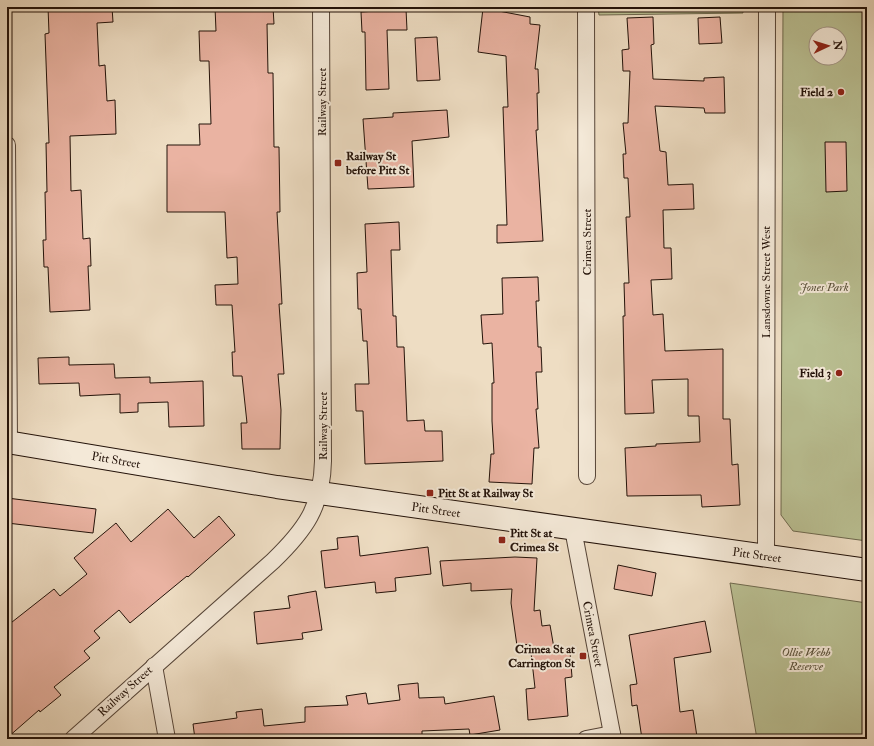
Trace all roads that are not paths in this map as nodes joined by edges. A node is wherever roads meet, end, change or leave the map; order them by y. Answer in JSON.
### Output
{"nodes":[{"id":1,"x":321,"y":7,"type":"edge"},
{"id":2,"x":586,"y":7,"type":"edge"},
{"id":3,"x":767,"y":7,"type":"edge"},
{"id":4,"x":7,"y":145,"type":"edge"},
{"id":5,"x":8,"y":442,"type":"edge"},
{"id":6,"x":587,"y":476,"type":"dead end"},
{"id":7,"x":318,"y":493,"type":"junction"},
{"id":8,"x":573,"y":529,"type":"junction"},
{"id":9,"x":766,"y":556,"type":"junction"},
{"id":10,"x":867,"y":570,"type":"edge"},
{"id":11,"x":154,"y":666,"type":"junction"},
{"id":12,"x":613,"y":737,"type":"edge"},
{"id":13,"x":73,"y":739,"type":"edge"},
{"id":14,"x":167,"y":739,"type":"edge"},
{"id":15,"x":586,"y":739,"type":"edge"}],
"edges":[{"from":1,"to":7,"type":"street","name":"Railway Street"},
{"from":2,"to":6,"type":"street","name":"Crimea Street"},
{"from":3,"to":9,"type":"street","name":"Lansdowne Street West"},
{"from":4,"to":5,"type":"street"},
{"from":5,"to":7,"type":"main road","name":"Pitt Street"},
{"from":7,"to":8,"type":"main road","name":"Pitt Street"},
{"from":7,"to":11,"type":"street","name":"Railway Street"},
{"from":8,"to":9,"type":"main road","name":"Pitt Street"},
{"from":8,"to":12,"type":"street","name":"Crimea Street"},
{"from":9,"to":10,"type":"main road","name":"Pitt Street"},
{"from":11,"to":13,"type":"street","name":"Railway Street"},
{"from":11,"to":14,"type":"street"},
{"from":12,"to":15,"type":"street"}]}
